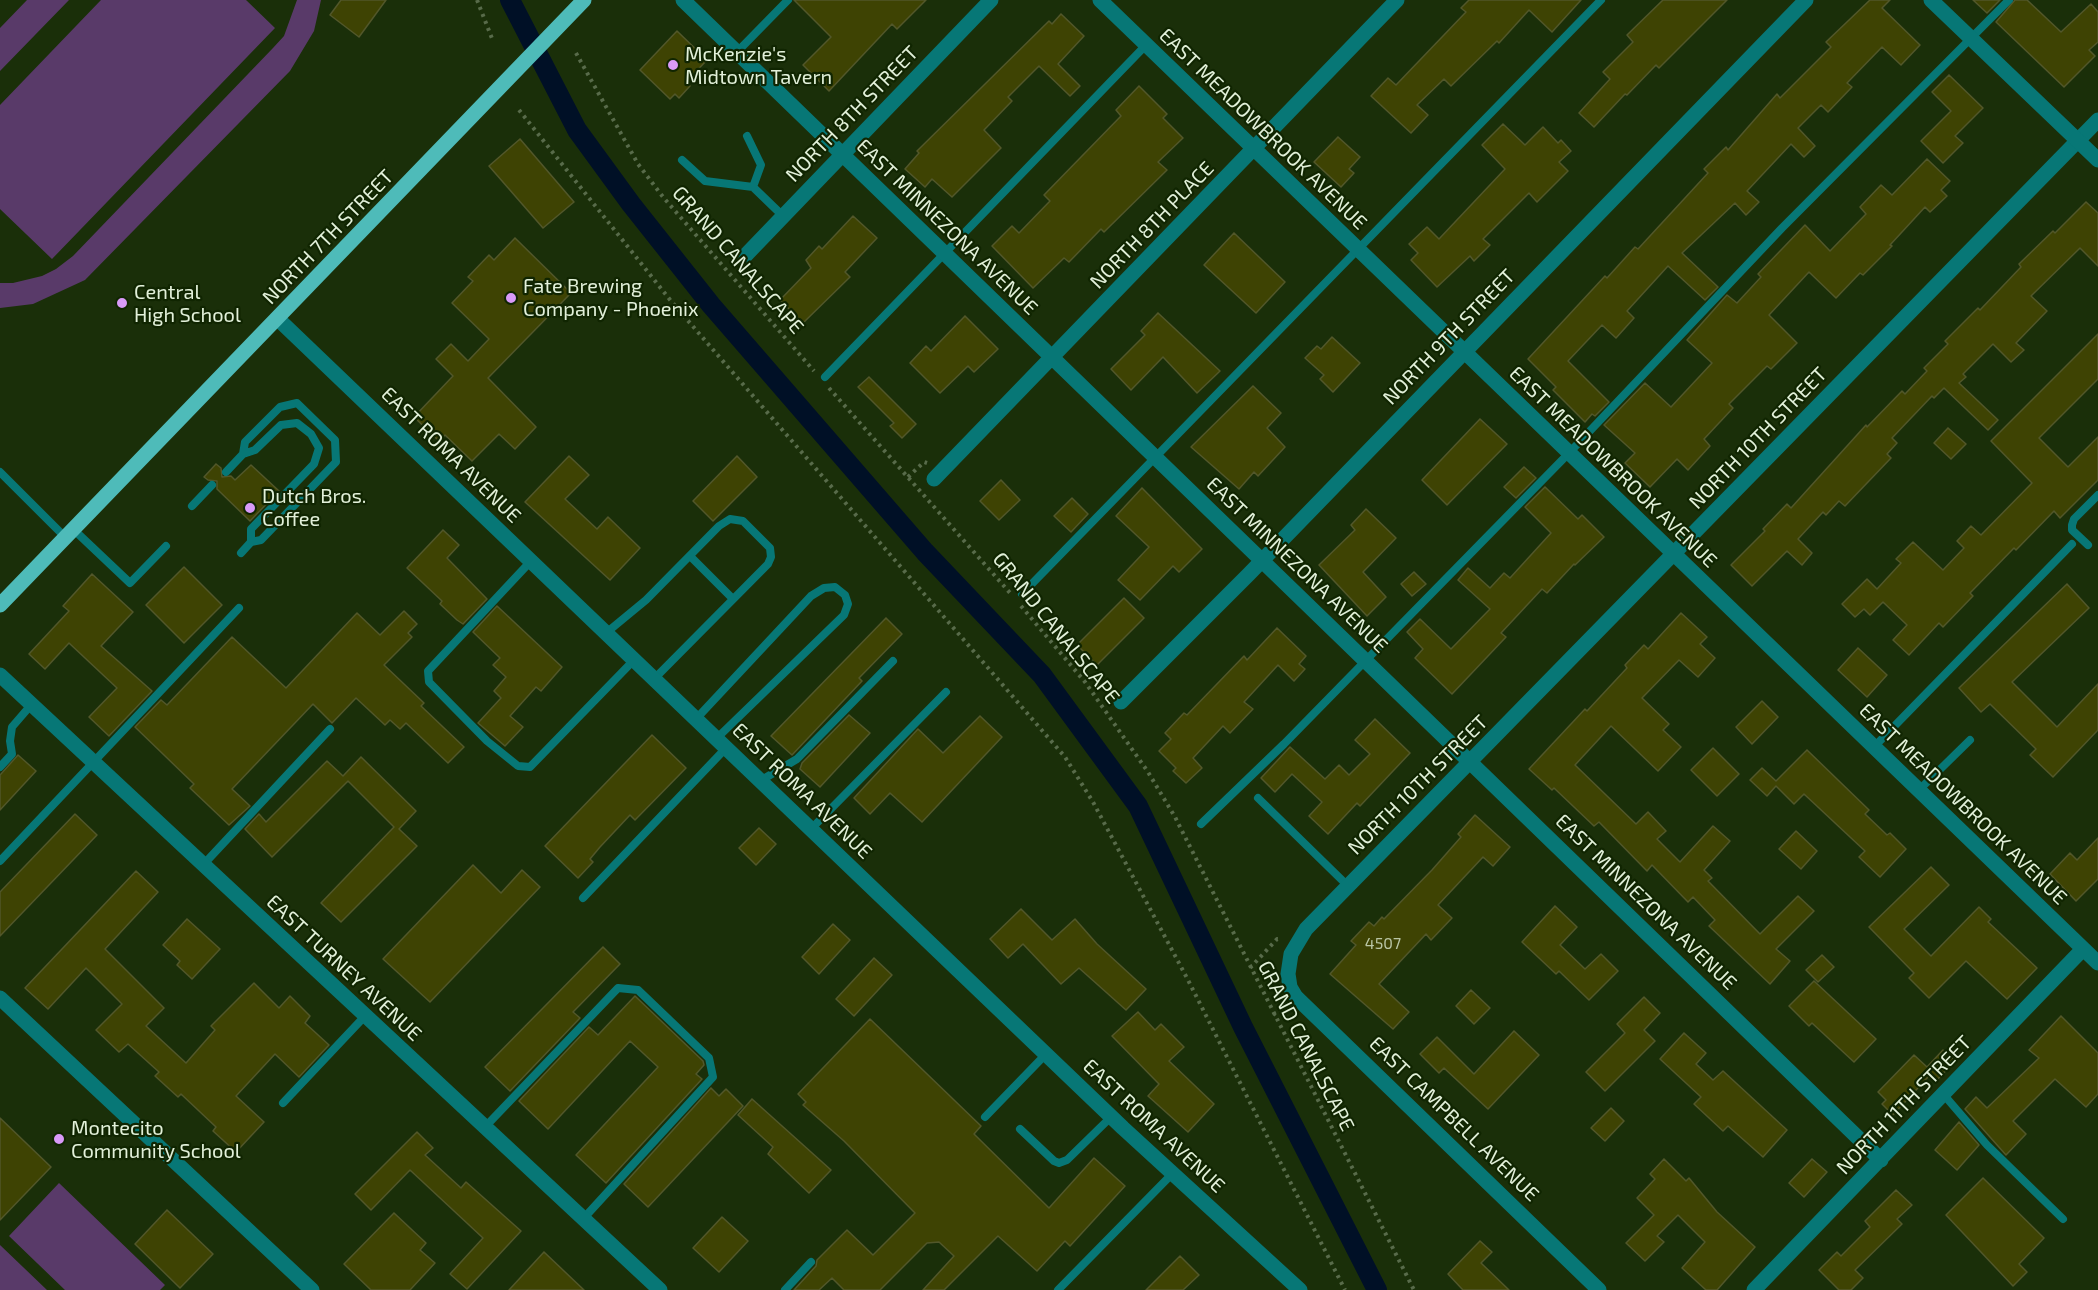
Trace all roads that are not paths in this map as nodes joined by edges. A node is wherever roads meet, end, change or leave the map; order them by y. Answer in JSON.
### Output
{"nodes":[{"id":1,"x":584,"y":0,"type":"edge"},
{"id":2,"x":682,"y":0,"type":"edge"},
{"id":3,"x":788,"y":0,"type":"edge"},
{"id":4,"x":991,"y":0,"type":"edge"},
{"id":5,"x":1100,"y":0,"type":"edge"},
{"id":6,"x":1397,"y":0,"type":"edge"},
{"id":7,"x":1601,"y":0,"type":"edge"},
{"id":8,"x":1806,"y":0,"type":"edge"},
{"id":9,"x":1931,"y":0,"type":"edge"},
{"id":10,"x":2009,"y":0,"type":"edge"},
{"id":11,"x":1972,"y":39,"type":"junction"},
{"id":12,"x":1146,"y":45,"type":"junction"},
{"id":13,"x":737,"y":52,"type":"junction"},
{"id":14,"x":2098,"y":120,"type":"edge"},
{"id":15,"x":747,"y":136,"type":"dead end"},
{"id":16,"x":2078,"y":140,"type":"junction"},
{"id":17,"x":1254,"y":150,"type":"junction"},
{"id":18,"x":842,"y":154,"type":"junction"},
{"id":19,"x":682,"y":159,"type":"dead end"},
{"id":20,"x":2098,"y":160,"type":"edge"},
{"id":21,"x":753,"y":187,"type":"junction"},
{"id":22,"x":783,"y":216,"type":"junction"},
{"id":23,"x":1357,"y":249,"type":"junction"},
{"id":24,"x":946,"y":254,"type":"junction"},
{"id":25,"x":744,"y":257,"type":"dead end"},
{"id":26,"x":278,"y":319,"type":"junction"},
{"id":27,"x":1464,"y":352,"type":"junction"},
{"id":28,"x":1052,"y":357,"type":"junction"},
{"id":29,"x":825,"y":376,"type":"dead end"},
{"id":30,"x":1569,"y":453,"type":"junction"},
{"id":31,"x":243,"y":454,"type":"junction"},
{"id":32,"x":1155,"y":457,"type":"junction"},
{"id":33,"x":0,"y":472,"type":"edge"},
{"id":34,"x":226,"y":472,"type":"dead end"},
{"id":35,"x":934,"y":479,"type":"dead end"},
{"id":36,"x":212,"y":485,"type":"dead end"},
{"id":37,"x":2098,"y":495,"type":"edge"},
{"id":38,"x":192,"y":506,"type":"dead end"},
{"id":39,"x":69,"y":533,"type":"junction"},
{"id":40,"x":251,"y":542,"type":"junction"},
{"id":41,"x":2072,"y":544,"type":"dead end"},
{"id":42,"x":2088,"y":545,"type":"dead end"},
{"id":43,"x":166,"y":546,"type":"dead end"},
{"id":44,"x":241,"y":553,"type":"dead end"},
{"id":45,"x":1674,"y":554,"type":"junction"},
{"id":46,"x":690,"y":556,"type":"junction"},
{"id":47,"x":531,"y":561,"type":"junction"},
{"id":48,"x":1262,"y":561,"type":"junction"},
{"id":49,"x":1022,"y":594,"type":"dead end"},
{"id":50,"x":733,"y":599,"type":"junction"},
{"id":51,"x":0,"y":605,"type":"edge"},
{"id":52,"x":239,"y":608,"type":"dead end"},
{"id":53,"x":606,"y":633,"type":"junction"},
{"id":54,"x":634,"y":660,"type":"junction"},
{"id":55,"x":1365,"y":660,"type":"junction"},
{"id":56,"x":893,"y":661,"type":"dead end"},
{"id":57,"x":0,"y":675,"type":"edge"},
{"id":58,"x":654,"y":679,"type":"junction"},
{"id":59,"x":946,"y":692,"type":"dead end"},
{"id":60,"x":1121,"y":702,"type":"dead end"},
{"id":61,"x":30,"y":705,"type":"junction"},
{"id":62,"x":696,"y":719,"type":"junction"},
{"id":63,"x":330,"y":729,"type":"dead end"},
{"id":64,"x":1970,"y":740,"type":"dead end"},
{"id":65,"x":721,"y":743,"type":"junction"},
{"id":66,"x":1874,"y":747,"type":"junction"},
{"id":67,"x":93,"y":761,"type":"junction"},
{"id":68,"x":1471,"y":762,"type":"junction"},
{"id":69,"x":0,"y":767,"type":"edge"},
{"id":70,"x":760,"y":781,"type":"junction"},
{"id":71,"x":1919,"y":790,"type":"junction"},
{"id":72,"x":1258,"y":798,"type":"dead end"},
{"id":73,"x":1201,"y":824,"type":"dead end"},
{"id":74,"x":811,"y":830,"type":"junction"},
{"id":75,"x":0,"y":861,"type":"edge"},
{"id":76,"x":203,"y":865,"type":"junction"},
{"id":77,"x":1348,"y":886,"type":"junction"},
{"id":78,"x":582,"y":898,"type":"dead end"},
{"id":79,"x":2093,"y":956,"type":"edge"},
{"id":80,"x":1288,"y":974,"type":"joint"},
{"id":81,"x":0,"y":998,"type":"edge"},
{"id":82,"x":365,"y":1016,"type":"junction"},
{"id":83,"x":1046,"y":1054,"type":"junction"},
{"id":84,"x":1944,"y":1095,"type":"junction"},
{"id":85,"x":283,"y":1103,"type":"dead end"},
{"id":86,"x":1111,"y":1116,"type":"junction"},
{"id":87,"x":985,"y":1117,"type":"dead end"},
{"id":88,"x":485,"y":1127,"type":"junction"},
{"id":89,"x":1020,"y":1130,"type":"dead end"},
{"id":90,"x":1881,"y":1160,"type":"junction"},
{"id":91,"x":1173,"y":1173,"type":"junction"},
{"id":92,"x":583,"y":1219,"type":"junction"},
{"id":93,"x":2063,"y":1219,"type":"dead end"},
{"id":94,"x":811,"y":1262,"type":"dead end"},
{"id":95,"x":312,"y":1290,"type":"edge"},
{"id":96,"x":660,"y":1290,"type":"edge"},
{"id":97,"x":785,"y":1290,"type":"edge"},
{"id":98,"x":1059,"y":1290,"type":"edge"},
{"id":99,"x":1299,"y":1290,"type":"edge"},
{"id":100,"x":1599,"y":1290,"type":"edge"},
{"id":101,"x":1754,"y":1290,"type":"edge"}],
"edges":[{"from":1,"to":26,"type":"main road","name":"NORTH 7TH STREET"},
{"from":2,"to":13,"type":"street","name":"EAST MINNEZONA AVENUE"},
{"from":3,"to":13,"type":"lane"},
{"from":4,"to":18,"type":"street","name":"NORTH 8TH STREET"},
{"from":5,"to":12,"type":"street","name":"EAST MEADOWBROOK AVENUE"},
{"from":6,"to":17,"type":"street","name":"NORTH 8TH PLACE"},
{"from":7,"to":23,"type":"lane"},
{"from":8,"to":27,"type":"street","name":"NORTH 9TH STREET"},
{"from":9,"to":11,"type":"street"},
{"from":10,"to":11,"type":"lane"},
{"from":11,"to":16,"type":"street"},
{"from":11,"to":30,"type":"lane"},
{"from":12,"to":17,"type":"street","name":"EAST MEADOWBROOK AVENUE"},
{"from":12,"to":24,"type":"lane"},
{"from":13,"to":18,"type":"street","name":"EAST MINNEZONA AVENUE"},
{"from":14,"to":16,"type":"street","name":"NORTH 10TH STREET"},
{"from":15,"to":21,"type":"lane"},
{"from":16,"to":20,"type":"street"},
{"from":16,"to":45,"type":"street","name":"NORTH 10TH STREET"},
{"from":17,"to":23,"type":"street","name":"EAST MEADOWBROOK AVENUE"},
{"from":17,"to":28,"type":"street","name":"NORTH 8TH PLACE"},
{"from":18,"to":22,"type":"street","name":"NORTH 8TH STREET"},
{"from":18,"to":24,"type":"street","name":"EAST MINNEZONA AVENUE"},
{"from":19,"to":21,"type":"lane"},
{"from":21,"to":22,"type":"lane"},
{"from":22,"to":25,"type":"street","name":"NORTH 8TH STREET"},
{"from":23,"to":27,"type":"street","name":"EAST MEADOWBROOK AVENUE"},
{"from":23,"to":32,"type":"lane"},
{"from":24,"to":28,"type":"street","name":"EAST MINNEZONA AVENUE"},
{"from":24,"to":29,"type":"lane"},
{"from":26,"to":39,"type":"main road","name":"NORTH 7TH STREET"},
{"from":26,"to":47,"type":"street","name":"EAST ROMA AVENUE"},
{"from":27,"to":30,"type":"street","name":"EAST MEADOWBROOK AVENUE"},
{"from":27,"to":48,"type":"street","name":"NORTH 9TH STREET"},
{"from":28,"to":32,"type":"street","name":"EAST MINNEZONA AVENUE"},
{"from":28,"to":35,"type":"street","name":"NORTH 8TH PLACE"},
{"from":30,"to":45,"type":"street","name":"EAST MEADOWBROOK AVENUE"},
{"from":30,"to":55,"type":"lane"},
{"from":31,"to":34,"type":"lane"},
{"from":31,"to":40,"type":"lane"},
{"from":31,"to":40,"type":"lane"},
{"from":32,"to":48,"type":"street","name":"EAST MINNEZONA AVENUE"},
{"from":32,"to":49,"type":"lane"},
{"from":33,"to":39,"type":"lane"},
{"from":36,"to":38,"type":"lane"},
{"from":37,"to":42,"type":"lane"},
{"from":39,"to":43,"type":"lane"},
{"from":39,"to":51,"type":"main road","name":"NORTH 7TH STREET"},
{"from":40,"to":44,"type":"lane"},
{"from":41,"to":66,"type":"lane"},
{"from":45,"to":66,"type":"street","name":"EAST MEADOWBROOK AVENUE"},
{"from":45,"to":68,"type":"street","name":"NORTH 10TH STREET"},
{"from":46,"to":50,"type":"lane"},
{"from":46,"to":50,"type":"lane"},
{"from":46,"to":53,"type":"lane"},
{"from":47,"to":53,"type":"street","name":"EAST ROMA AVENUE"},
{"from":47,"to":54,"type":"lane"},
{"from":48,"to":55,"type":"street","name":"EAST MINNEZONA AVENUE"},
{"from":48,"to":60,"type":"street","name":"NORTH 9TH STREET"},
{"from":50,"to":58,"type":"lane"},
{"from":52,"to":67,"type":"lane"},
{"from":53,"to":54,"type":"street","name":"EAST ROMA AVENUE"},
{"from":54,"to":58,"type":"street","name":"EAST ROMA AVENUE"},
{"from":55,"to":68,"type":"street","name":"EAST MINNEZONA AVENUE"},
{"from":55,"to":73,"type":"lane"},
{"from":56,"to":70,"type":"lane"},
{"from":57,"to":61,"type":"street","name":"EAST TURNEY AVENUE"},
{"from":58,"to":62,"type":"street","name":"EAST ROMA AVENUE"},
{"from":59,"to":74,"type":"lane"},
{"from":61,"to":67,"type":"street","name":"EAST TURNEY AVENUE"},
{"from":61,"to":69,"type":"lane"},
{"from":62,"to":65,"type":"street","name":"EAST ROMA AVENUE"},
{"from":62,"to":65,"type":"lane"},
{"from":63,"to":76,"type":"lane"},
{"from":64,"to":71,"type":"lane"},
{"from":65,"to":70,"type":"street","name":"EAST ROMA AVENUE"},
{"from":65,"to":78,"type":"lane"},
{"from":66,"to":71,"type":"street","name":"EAST MEADOWBROOK AVENUE"},
{"from":67,"to":75,"type":"lane"},
{"from":67,"to":76,"type":"street","name":"EAST TURNEY AVENUE"},
{"from":68,"to":77,"type":"street","name":"NORTH 10TH STREET"},
{"from":68,"to":90,"type":"street","name":"EAST MINNEZONA AVENUE"},
{"from":70,"to":74,"type":"street","name":"EAST ROMA AVENUE"},
{"from":71,"to":79,"type":"street","name":"EAST MEADOWBROOK AVENUE"},
{"from":72,"to":77,"type":"lane"},
{"from":74,"to":83,"type":"street","name":"EAST ROMA AVENUE"},
{"from":76,"to":82,"type":"street","name":"EAST TURNEY AVENUE"},
{"from":77,"to":80,"type":"street","name":"NORTH 10TH STREET"},
{"from":79,"to":84,"type":"street","name":"NORTH 11TH STREET"},
{"from":80,"to":100,"type":"street","name":"EAST CAMPBELL AVENUE"},
{"from":81,"to":95,"type":"street"},
{"from":82,"to":85,"type":"lane"},
{"from":82,"to":88,"type":"street","name":"EAST TURNEY AVENUE"},
{"from":83,"to":86,"type":"street","name":"EAST ROMA AVENUE"},
{"from":83,"to":87,"type":"lane"},
{"from":84,"to":90,"type":"street","name":"NORTH 11TH STREET"},
{"from":84,"to":93,"type":"lane"},
{"from":86,"to":89,"type":"lane"},
{"from":86,"to":91,"type":"street","name":"EAST ROMA AVENUE"},
{"from":88,"to":92,"type":"street","name":"EAST TURNEY AVENUE"},
{"from":88,"to":92,"type":"lane"},
{"from":90,"to":101,"type":"street","name":"NORTH 11TH STREET"},
{"from":91,"to":98,"type":"lane"},
{"from":91,"to":99,"type":"street","name":"EAST ROMA AVENUE"},
{"from":92,"to":96,"type":"street","name":"EAST TURNEY AVENUE"},
{"from":94,"to":97,"type":"lane"}]}
